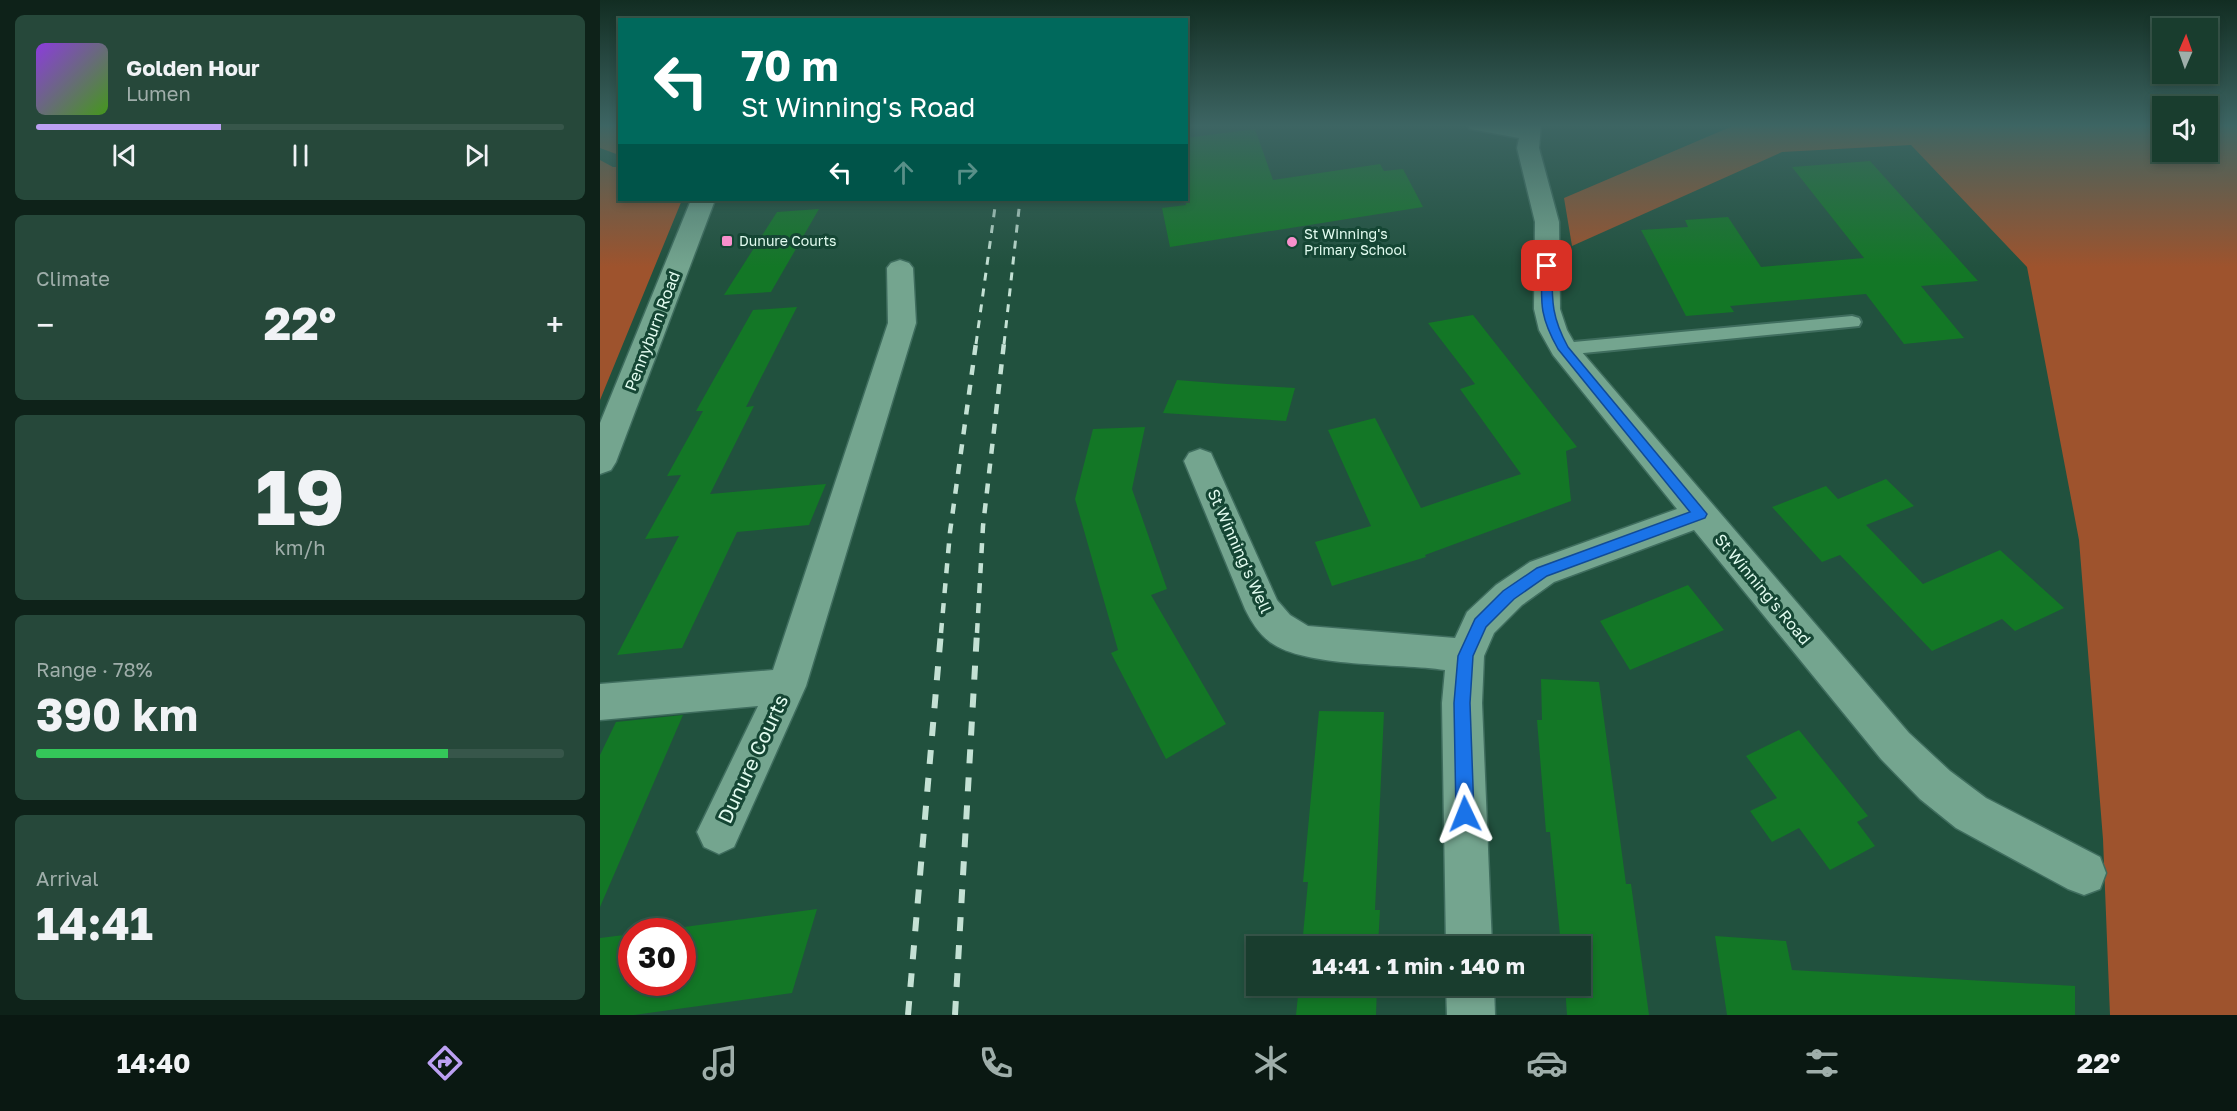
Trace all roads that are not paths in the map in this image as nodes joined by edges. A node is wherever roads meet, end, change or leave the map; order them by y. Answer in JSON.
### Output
{"nodes":[{"id":1,"x":1534,"y":172,"type":"edge"},
{"id":2,"x":703,"y":201,"type":"edge"},
{"id":3,"x":900,"y":268,"type":"dead end"},
{"id":4,"x":1852,"y":322,"type":"dead end"},
{"id":5,"x":1563,"y":349,"type":"junction"},
{"id":6,"x":1200,"y":461,"type":"dead end"},
{"id":7,"x":600,"y":462,"type":"edge"},
{"id":8,"x":1700,"y":514,"type":"junction"},
{"id":9,"x":1466,"y":656,"type":"junction"},
{"id":10,"x":787,"y":686,"type":"junction"},
{"id":11,"x":600,"y":702,"type":"edge"},
{"id":12,"x":718,"y":832,"type":"dead end"},
{"id":13,"x":2084,"y":873,"type":"dead end"},
{"id":14,"x":1469,"y":936,"type":"edge"},
{"id":15,"x":1470,"y":996,"type":"edge"},
{"id":16,"x":1471,"y":1015,"type":"edge"}],
"edges":[{"from":1,"to":5,"type":"street","name":"St Winning's Road"},
{"from":2,"to":7,"type":"street","name":"Pennyburn Road"},
{"from":3,"to":10,"type":"street","name":"Dunure Courts"},
{"from":4,"to":5,"type":"lane"},
{"from":5,"to":8,"type":"street","name":"St Winning's Road"},
{"from":6,"to":9,"type":"street","name":"St Winning's Well"},
{"from":8,"to":9,"type":"street"},
{"from":8,"to":13,"type":"street","name":"St Winning's Road"},
{"from":9,"to":14,"type":"street"},
{"from":10,"to":11,"type":"street","name":"Dunure Courts"},
{"from":10,"to":12,"type":"street","name":"Dunure Courts"},
{"from":15,"to":16,"type":"street"}]}
